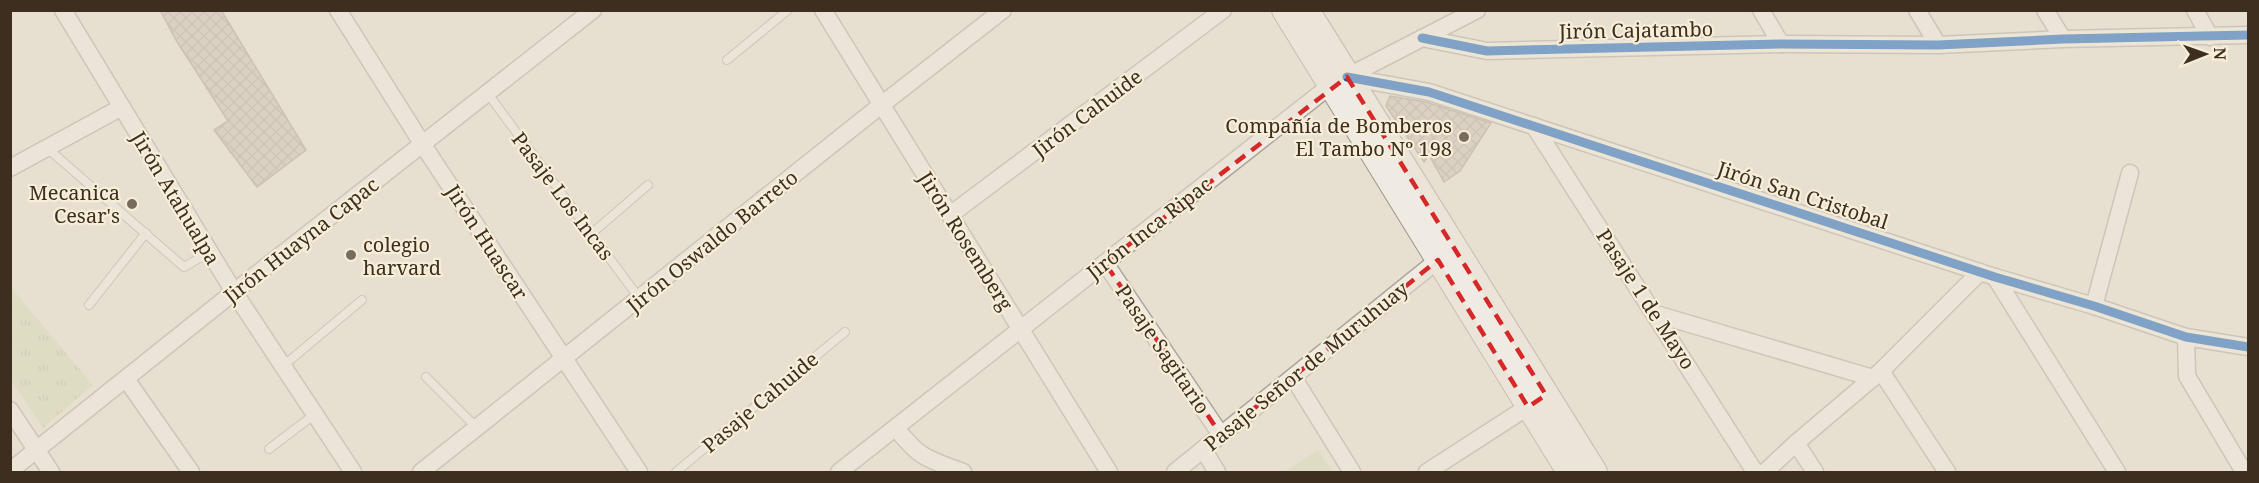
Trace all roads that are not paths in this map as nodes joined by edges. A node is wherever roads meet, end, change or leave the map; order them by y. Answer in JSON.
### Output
{"nodes":[{"id":1,"x":63,"y":10,"type":"edge"},
{"id":2,"x":338,"y":10,"type":"edge"},
{"id":3,"x":593,"y":10,"type":"edge"},
{"id":4,"x":788,"y":10,"type":"edge"},
{"id":5,"x":823,"y":10,"type":"edge"},
{"id":6,"x":1003,"y":10,"type":"edge"},
{"id":7,"x":1223,"y":10,"type":"edge"},
{"id":8,"x":1284,"y":10,"type":"edge"},
{"id":9,"x":1307,"y":10,"type":"edge"},
{"id":10,"x":1477,"y":10,"type":"edge"},
{"id":11,"x":1761,"y":10,"type":"edge"},
{"id":12,"x":1917,"y":10,"type":"edge"},
{"id":13,"x":2045,"y":10,"type":"edge"},
{"id":14,"x":2195,"y":10,"type":"edge"},
{"id":15,"x":1458,"y":15,"type":"edge"},
{"id":16,"x":2248,"y":35,"type":"edge"},
{"id":17,"x":2210,"y":37,"type":"junction"},
{"id":18,"x":1422,"y":38,"type":"junction"},
{"id":19,"x":2063,"y":39,"type":"junction"},
{"id":20,"x":1781,"y":44,"type":"junction"},
{"id":21,"x":1938,"y":45,"type":"junction"},
{"id":22,"x":727,"y":60,"type":"dead end"},
{"id":23,"x":1339,"y":81,"type":"junction"},
{"id":24,"x":488,"y":94,"type":"junction"},
{"id":25,"x":880,"y":106,"type":"junction"},
{"id":26,"x":122,"y":107,"type":"junction"},
{"id":27,"x":1534,"y":126,"type":"junction"},
{"id":28,"x":423,"y":145,"type":"junction"},
{"id":29,"x":47,"y":148,"type":"junction"},
{"id":30,"x":10,"y":168,"type":"edge"},
{"id":31,"x":2130,"y":173,"type":"dead end"},
{"id":32,"x":648,"y":185,"type":"dead end"},
{"id":33,"x":950,"y":214,"type":"junction"},
{"id":34,"x":146,"y":233,"type":"junction"},
{"id":35,"x":591,"y":234,"type":"junction"},
{"id":36,"x":210,"y":252,"type":"junction"},
{"id":37,"x":1438,"y":260,"type":"junction"},
{"id":38,"x":1105,"y":263,"type":"junction"},
{"id":39,"x":1987,"y":275,"type":"junction"},
{"id":40,"x":234,"y":292,"type":"junction"},
{"id":41,"x":639,"y":298,"type":"junction"},
{"id":42,"x":362,"y":300,"type":"dead end"},
{"id":43,"x":89,"y":305,"type":"dead end"},
{"id":44,"x":2094,"y":306,"type":"junction"},
{"id":45,"x":1656,"y":314,"type":"junction"},
{"id":46,"x":1021,"y":329,"type":"junction"},
{"id":47,"x":845,"y":332,"type":"dead end"},
{"id":48,"x":2187,"y":337,"type":"junction"},
{"id":49,"x":2248,"y":347,"type":"edge"},
{"id":50,"x":564,"y":359,"type":"junction"},
{"id":51,"x":282,"y":366,"type":"junction"},
{"id":52,"x":1877,"y":374,"type":"junction"},
{"id":53,"x":426,"y":377,"type":"dead end"},
{"id":54,"x":1293,"y":377,"type":"junction"},
{"id":55,"x":126,"y":379,"type":"junction"},
{"id":56,"x":1537,"y":401,"type":"junction"},
{"id":57,"x":10,"y":410,"type":"edge"},
{"id":58,"x":315,"y":414,"type":"junction"},
{"id":59,"x":477,"y":428,"type":"junction"},
{"id":60,"x":896,"y":428,"type":"junction"},
{"id":61,"x":1221,"y":435,"type":"junction"},
{"id":62,"x":1796,"y":443,"type":"junction"},
{"id":63,"x":268,"y":449,"type":"dead end"},
{"id":64,"x":1203,"y":449,"type":"junction"},
{"id":65,"x":37,"y":450,"type":"junction"},
{"id":66,"x":10,"y":471,"type":"edge"},
{"id":67,"x":51,"y":472,"type":"edge"},
{"id":68,"x":191,"y":472,"type":"edge"},
{"id":69,"x":353,"y":472,"type":"edge"},
{"id":70,"x":421,"y":472,"type":"edge"},
{"id":71,"x":639,"y":472,"type":"edge"},
{"id":72,"x":676,"y":472,"type":"edge"},
{"id":73,"x":839,"y":472,"type":"edge"},
{"id":74,"x":963,"y":472,"type":"edge"},
{"id":75,"x":1109,"y":472,"type":"edge"},
{"id":76,"x":1175,"y":472,"type":"edge"},
{"id":77,"x":1217,"y":472,"type":"edge"},
{"id":78,"x":1352,"y":472,"type":"edge"},
{"id":79,"x":1427,"y":472,"type":"edge"},
{"id":80,"x":1569,"y":472,"type":"edge"},
{"id":81,"x":1595,"y":472,"type":"edge"},
{"id":82,"x":1755,"y":472,"type":"edge"},
{"id":83,"x":1765,"y":472,"type":"edge"},
{"id":84,"x":1815,"y":472,"type":"edge"},
{"id":85,"x":1947,"y":472,"type":"edge"},
{"id":86,"x":2117,"y":472,"type":"edge"},
{"id":87,"x":2244,"y":472,"type":"edge"}],
"edges":[{"from":1,"to":26,"type":"street","name":"Jirón Atahualpa"},
{"from":2,"to":28,"type":"street","name":"Jirón Huascar"},
{"from":3,"to":24,"type":"street","name":"Jirón Huayna Capac"},
{"from":4,"to":22,"type":"lane"},
{"from":5,"to":25,"type":"street","name":"Jirón Rosemberg"},
{"from":6,"to":25,"type":"street","name":"Jirón Oswaldo Barreto"},
{"from":7,"to":33,"type":"street","name":"Jirón Cahuide"},
{"from":8,"to":23,"type":"main road"},
{"from":9,"to":23,"type":"main road"},
{"from":10,"to":15,"type":"street","name":"Jirón Inca Ripac"},
{"from":11,"to":20,"type":"street"},
{"from":12,"to":21,"type":"street"},
{"from":13,"to":19,"type":"street"},
{"from":14,"to":17,"type":"street"},
{"from":15,"to":18,"type":"street","name":"Jirón Inca Ripac"},
{"from":16,"to":17,"type":"street","name":"Jirón Cajatambo"},
{"from":17,"to":19,"type":"street","name":"Jirón Cajatambo"},
{"from":18,"to":20,"type":"street","name":"Jirón Cajatambo"},
{"from":18,"to":23,"type":"street","name":"Jirón Inca Ripac"},
{"from":19,"to":21,"type":"street","name":"Jirón Cajatambo"},
{"from":20,"to":21,"type":"street","name":"Jirón Cajatambo"},
{"from":23,"to":27,"type":"street","name":"Jirón San Cristobal"},
{"from":23,"to":37,"type":"main road"},
{"from":23,"to":38,"type":"street","name":"Jirón Inca Ripac"},
{"from":23,"to":56,"type":"main road"},
{"from":24,"to":28,"type":"street","name":"Jirón Huayna Capac"},
{"from":24,"to":35,"type":"lane","name":"Pasaje Los Incas"},
{"from":25,"to":33,"type":"street","name":"Jirón Rosemberg"},
{"from":25,"to":41,"type":"street","name":"Jirón Oswaldo Barreto"},
{"from":26,"to":29,"type":"street"},
{"from":26,"to":36,"type":"street","name":"Jirón Atahualpa"},
{"from":27,"to":39,"type":"street","name":"Jirón San Cristobal"},
{"from":27,"to":45,"type":"street","name":"Pasaje 1 de Mayo"},
{"from":28,"to":40,"type":"street","name":"Jirón Huayna Capac"},
{"from":28,"to":50,"type":"street","name":"Jirón Huascar"},
{"from":29,"to":30,"type":"street"},
{"from":29,"to":34,"type":"lane"},
{"from":31,"to":44,"type":"street"},
{"from":32,"to":35,"type":"lane"},
{"from":33,"to":46,"type":"street","name":"Jirón Rosemberg"},
{"from":34,"to":36,"type":"lane"},
{"from":34,"to":43,"type":"lane"},
{"from":35,"to":41,"type":"lane","name":"Pasaje Los Incas"},
{"from":36,"to":40,"type":"street","name":"Jirón Atahualpa"},
{"from":37,"to":54,"type":"street","name":"Pasaje Señor de Muruhuay"},
{"from":37,"to":56,"type":"main road"},
{"from":38,"to":46,"type":"street","name":"Jirón Inca Ripac"},
{"from":38,"to":61,"type":"street","name":"Pasaje Sagitario"},
{"from":39,"to":44,"type":"street","name":"Jirón San Cristobal"},
{"from":39,"to":52,"type":"street"},
{"from":39,"to":86,"type":"street"},
{"from":40,"to":51,"type":"street","name":"Jirón Atahualpa"},
{"from":40,"to":55,"type":"street","name":"Jirón Huayna Capac"},
{"from":41,"to":50,"type":"street","name":"Jirón Oswaldo Barreto"},
{"from":42,"to":51,"type":"lane"},
{"from":44,"to":48,"type":"street","name":"Jirón San Cristobal"},
{"from":45,"to":52,"type":"street"},
{"from":45,"to":82,"type":"street","name":"Pasaje 1 de Mayo"},
{"from":46,"to":60,"type":"street","name":"Jirón Inca Ripac"},
{"from":46,"to":75,"type":"street","name":"Jirón Rosemberg"},
{"from":47,"to":72,"type":"lane","name":"Pasaje Cahuide"},
{"from":48,"to":49,"type":"street","name":"Jirón San Cristobal"},
{"from":48,"to":87,"type":"street"},
{"from":50,"to":59,"type":"street","name":"Jirón Oswaldo Barreto"},
{"from":50,"to":71,"type":"street","name":"Jirón Huascar"},
{"from":51,"to":58,"type":"street","name":"Jirón Atahualpa"},
{"from":52,"to":62,"type":"street"},
{"from":52,"to":85,"type":"street"},
{"from":53,"to":59,"type":"lane"},
{"from":54,"to":61,"type":"street","name":"Pasaje Señor de Muruhuay"},
{"from":54,"to":78,"type":"street"},
{"from":55,"to":65,"type":"street","name":"Jirón Huayna Capac"},
{"from":55,"to":68,"type":"street"},
{"from":56,"to":79,"type":"street"},
{"from":56,"to":80,"type":"main road"},
{"from":56,"to":81,"type":"main road"},
{"from":57,"to":65,"type":"street"},
{"from":58,"to":63,"type":"lane"},
{"from":58,"to":69,"type":"street","name":"Jirón Atahualpa"},
{"from":59,"to":70,"type":"street","name":"Jirón Oswaldo Barreto"},
{"from":60,"to":73,"type":"street","name":"Jirón Inca Ripac"},
{"from":60,"to":74,"type":"street"},
{"from":61,"to":64,"type":"street","name":"Pasaje Señor de Muruhuay"},
{"from":62,"to":83,"type":"street"},
{"from":62,"to":84,"type":"street"},
{"from":64,"to":76,"type":"street","name":"Pasaje Señor de Muruhuay"},
{"from":64,"to":77,"type":"street"},
{"from":65,"to":66,"type":"street","name":"Jirón Huayna Capac"},
{"from":65,"to":67,"type":"street"}]}
